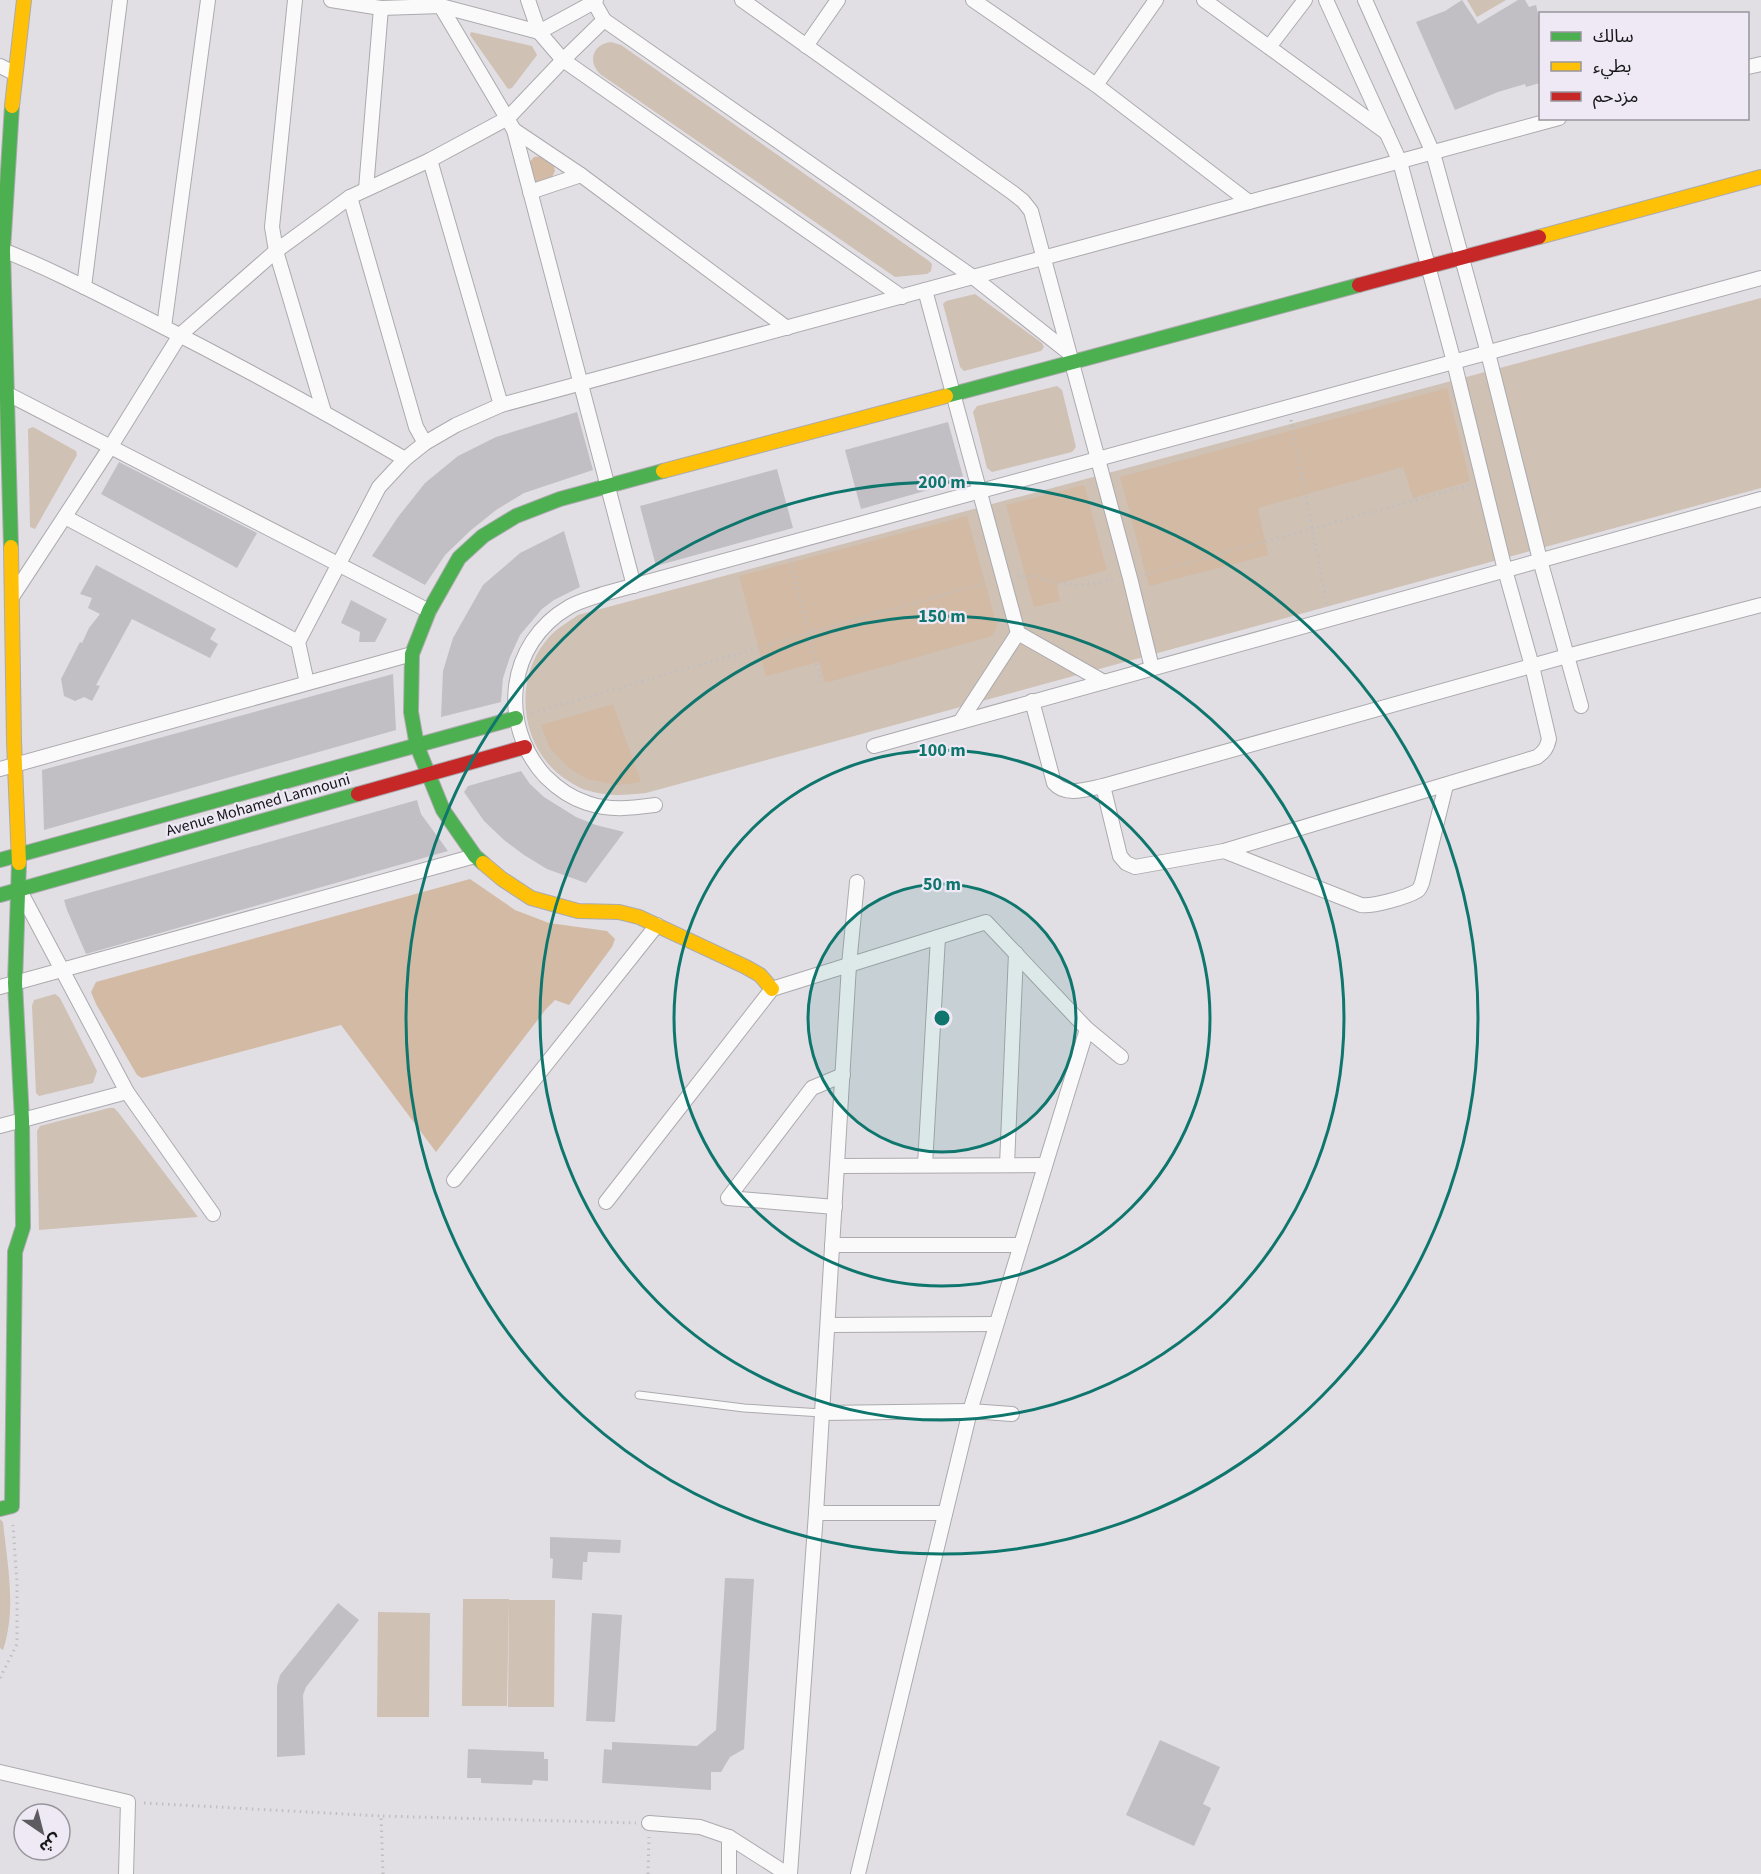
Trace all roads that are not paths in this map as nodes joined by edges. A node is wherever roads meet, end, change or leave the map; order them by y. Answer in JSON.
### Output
{"nodes":[{"id":1,"x":24,"y":0,"type":"edge"},
{"id":2,"x":120,"y":0,"type":"edge"},
{"id":3,"x":208,"y":0,"type":"edge"},
{"id":4,"x":295,"y":0,"type":"edge"},
{"id":5,"x":331,"y":0,"type":"edge"},
{"id":6,"x":528,"y":0,"type":"edge"},
{"id":7,"x":742,"y":0,"type":"edge"},
{"id":8,"x":838,"y":0,"type":"edge"},
{"id":9,"x":973,"y":0,"type":"edge"},
{"id":10,"x":1156,"y":0,"type":"edge"},
{"id":11,"x":1204,"y":0,"type":"edge"},
{"id":12,"x":1305,"y":0,"type":"edge"},
{"id":13,"x":1326,"y":0,"type":"edge"},
{"id":14,"x":1365,"y":0,"type":"edge"},
{"id":15,"x":595,"y":1,"type":"edge"},
{"id":16,"x":439,"y":3,"type":"edge"},
{"id":17,"x":381,"y":8,"type":"junction"},
{"id":18,"x":604,"y":21,"type":"junction"},
{"id":19,"x":539,"y":32,"type":"junction"},
{"id":20,"x":806,"y":46,"type":"junction"},
{"id":21,"x":1269,"y":47,"type":"junction"},
{"id":22,"x":563,"y":60,"type":"junction"},
{"id":23,"x":0,"y":66,"type":"edge"},
{"id":24,"x":14,"y":73,"type":"junction"},
{"id":25,"x":1095,"y":85,"type":"junction"},
{"id":26,"x":1552,"y":120,"type":"edge"},
{"id":27,"x":511,"y":124,"type":"junction"},
{"id":28,"x":1387,"y":133,"type":"junction"},
{"id":29,"x":4,"y":152,"type":"edge"},
{"id":30,"x":1433,"y":153,"type":"junction"},
{"id":31,"x":430,"y":160,"type":"junction"},
{"id":32,"x":1400,"y":162,"type":"junction"},
{"id":33,"x":581,"y":176,"type":"junction"},
{"id":34,"x":1761,"y":177,"type":"edge"},
{"id":35,"x":366,"y":189,"type":"junction"},
{"id":36,"x":530,"y":192,"type":"junction"},
{"id":37,"x":350,"y":198,"type":"junction"},
{"id":38,"x":1250,"y":202,"type":"junction"},
{"id":39,"x":2,"y":249,"type":"edge"},
{"id":40,"x":276,"y":251,"type":"junction"},
{"id":41,"x":1461,"y":257,"type":"junction"},
{"id":42,"x":1043,"y":259,"type":"junction"},
{"id":43,"x":1428,"y":265,"type":"junction"},
{"id":44,"x":974,"y":278,"type":"junction"},
{"id":45,"x":1761,"y":278,"type":"edge"},
{"id":46,"x":84,"y":287,"type":"junction"},
{"id":47,"x":925,"y":291,"type":"junction"},
{"id":48,"x":902,"y":297,"type":"junction"},
{"id":49,"x":164,"y":327,"type":"junction"},
{"id":50,"x":787,"y":328,"type":"junction"},
{"id":51,"x":180,"y":335,"type":"junction"},
{"id":52,"x":1488,"y":353,"type":"junction"},
{"id":53,"x":1070,"y":358,"type":"junction"},
{"id":54,"x":1454,"y":362,"type":"junction"},
{"id":55,"x":582,"y":384,"type":"junction"},
{"id":56,"x":4,"y":392,"type":"edge"},
{"id":57,"x":953,"y":394,"type":"junction"},
{"id":58,"x":501,"y":405,"type":"junction"},
{"id":59,"x":324,"y":412,"type":"junction"},
{"id":60,"x":425,"y":443,"type":"junction"},
{"id":61,"x":111,"y":446,"type":"junction"},
{"id":62,"x":405,"y":459,"type":"junction"},
{"id":63,"x":1097,"y":459,"type":"junction"},
{"id":64,"x":607,"y":486,"type":"junction"},
{"id":65,"x":980,"y":491,"type":"junction"},
{"id":66,"x":1761,"y":499,"type":"edge"},
{"id":67,"x":65,"y":517,"type":"junction"},
{"id":68,"x":6,"y":526,"type":"edge"},
{"id":69,"x":1540,"y":560,"type":"junction"},
{"id":70,"x":338,"y":564,"type":"junction"},
{"id":71,"x":1505,"y":570,"type":"junction"},
{"id":72,"x":634,"y":586,"type":"junction"},
{"id":73,"x":12,"y":597,"type":"junction"},
{"id":74,"x":1761,"y":604,"type":"edge"},
{"id":75,"x":429,"y":611,"type":"junction"},
{"id":76,"x":1018,"y":633,"type":"junction"},
{"id":77,"x":0,"y":639,"type":"edge"},
{"id":78,"x":298,"y":642,"type":"junction"},
{"id":79,"x":13,"y":646,"type":"junction"},
{"id":80,"x":412,"y":654,"type":"junction"},
{"id":81,"x":1567,"y":656,"type":"junction"},
{"id":82,"x":1532,"y":666,"type":"junction"},
{"id":83,"x":1152,"y":668,"type":"junction"},
{"id":84,"x":1104,"y":682,"type":"junction"},
{"id":85,"x":307,"y":683,"type":"junction"},
{"id":86,"x":1032,"y":701,"type":"junction"},
{"id":87,"x":1581,"y":706,"type":"dead end"},
{"id":88,"x":516,"y":718,"type":"junction"},
{"id":89,"x":960,"y":722,"type":"junction"},
{"id":90,"x":0,"y":733,"type":"edge"},
{"id":91,"x":14,"y":741,"type":"junction"},
{"id":92,"x":417,"y":746,"type":"junction"},
{"id":93,"x":874,"y":746,"type":"dead end"},
{"id":94,"x":525,"y":747,"type":"junction"},
{"id":95,"x":15,"y":765,"type":"junction"},
{"id":96,"x":0,"y":769,"type":"edge"},
{"id":97,"x":427,"y":774,"type":"junction"},
{"id":98,"x":1446,"y":785,"type":"junction"},
{"id":99,"x":1103,"y":786,"type":"junction"},
{"id":100,"x":655,"y":805,"type":"dead end"},
{"id":101,"x":1224,"y":851,"type":"junction"},
{"id":102,"x":19,"y":855,"type":"junction"},
{"id":103,"x":476,"y":856,"type":"junction"},
{"id":104,"x":0,"y":860,"type":"edge"},
{"id":105,"x":857,"y":882,"type":"dead end"},
{"id":106,"x":19,"y":889,"type":"junction"},
{"id":107,"x":0,"y":895,"type":"edge"},
{"id":108,"x":657,"y":925,"type":"junction"},
{"id":109,"x":938,"y":937,"type":"junction"},
{"id":110,"x":1016,"y":953,"type":"junction"},
{"id":111,"x":849,"y":965,"type":"junction"},
{"id":112,"x":62,"y":971,"type":"junction"},
{"id":113,"x":15,"y":983,"type":"junction"},
{"id":114,"x":0,"y":987,"type":"edge"},
{"id":115,"x":772,"y":989,"type":"junction"},
{"id":116,"x":1087,"y":1029,"type":"junction"},
{"id":117,"x":1120,"y":1057,"type":"dead end"},
{"id":118,"x":843,"y":1075,"type":"junction"},
{"id":119,"x":127,"y":1092,"type":"junction"},
{"id":120,"x":22,"y":1120,"type":"junction"},
{"id":121,"x":0,"y":1126,"type":"edge"},
{"id":122,"x":925,"y":1165,"type":"junction"},
{"id":123,"x":1007,"y":1165,"type":"junction"},
{"id":124,"x":1045,"y":1165,"type":"junction"},
{"id":125,"x":837,"y":1166,"type":"junction"},
{"id":126,"x":454,"y":1180,"type":"dead end"},
{"id":127,"x":606,"y":1202,"type":"dead end"},
{"id":128,"x":835,"y":1207,"type":"junction"},
{"id":129,"x":213,"y":1214,"type":"dead end"},
{"id":130,"x":832,"y":1245,"type":"junction"},
{"id":131,"x":1020,"y":1245,"type":"junction"},
{"id":132,"x":15,"y":1252,"type":"junction"},
{"id":133,"x":0,"y":1256,"type":"edge"},
{"id":134,"x":996,"y":1324,"type":"junction"},
{"id":135,"x":828,"y":1325,"type":"junction"},
{"id":136,"x":6,"y":1382,"type":"edge"},
{"id":137,"x":639,"y":1395,"type":"dead end"},
{"id":138,"x":970,"y":1411,"type":"junction"},
{"id":139,"x":822,"y":1413,"type":"junction"},
{"id":140,"x":1012,"y":1414,"type":"dead end"},
{"id":141,"x":6,"y":1508,"type":"edge"},
{"id":142,"x":816,"y":1513,"type":"junction"},
{"id":143,"x":945,"y":1513,"type":"junction"},
{"id":144,"x":0,"y":1772,"type":"edge"},
{"id":145,"x":649,"y":1823,"type":"road end"},
{"id":146,"x":729,"y":1837,"type":"junction"},
{"id":147,"x":126,"y":1874,"type":"edge"},
{"id":148,"x":729,"y":1874,"type":"edge"},
{"id":149,"x":789,"y":1874,"type":"edge"},
{"id":150,"x":858,"y":1874,"type":"edge"}],
"edges":[{"from":1,"to":24,"type":"street"},
{"from":2,"to":46,"type":"street"},
{"from":3,"to":49,"type":"street"},
{"from":4,"to":40,"type":"street"},
{"from":5,"to":17,"type":"street"},
{"from":6,"to":19,"type":"street"},
{"from":7,"to":20,"type":"street"},
{"from":8,"to":20,"type":"street"},
{"from":9,"to":25,"type":"street"},
{"from":10,"to":25,"type":"street"},
{"from":11,"to":21,"type":"street"},
{"from":12,"to":21,"type":"street"},
{"from":13,"to":28,"type":"street"},
{"from":14,"to":30,"type":"street"},
{"from":15,"to":18,"type":"street"},
{"from":15,"to":19,"type":"street"},
{"from":16,"to":17,"type":"street"},
{"from":16,"to":19,"type":"street"},
{"from":16,"to":27,"type":"street"},
{"from":17,"to":35,"type":"street"},
{"from":18,"to":22,"type":"street"},
{"from":18,"to":44,"type":"street"},
{"from":19,"to":22,"type":"street"},
{"from":20,"to":42,"type":"street"},
{"from":21,"to":28,"type":"street"},
{"from":22,"to":27,"type":"street"},
{"from":22,"to":48,"type":"street"},
{"from":23,"to":24,"type":"street"},
{"from":24,"to":29,"type":"street"},
{"from":25,"to":38,"type":"street"},
{"from":26,"to":30,"type":"street"},
{"from":27,"to":31,"type":"street"},
{"from":27,"to":33,"type":"street"},
{"from":27,"to":36,"type":"street"},
{"from":28,"to":32,"type":"street"},
{"from":29,"to":39,"type":"street"},
{"from":30,"to":32,"type":"street"},
{"from":30,"to":41,"type":"street"},
{"from":31,"to":35,"type":"street"},
{"from":31,"to":58,"type":"street"},
{"from":32,"to":38,"type":"street"},
{"from":32,"to":43,"type":"street"},
{"from":33,"to":36,"type":"street"},
{"from":33,"to":50,"type":"street"},
{"from":34,"to":41,"type":"street"},
{"from":35,"to":37,"type":"street"},
{"from":36,"to":55,"type":"street"},
{"from":37,"to":40,"type":"street"},
{"from":37,"to":60,"type":"street"},
{"from":38,"to":42,"type":"street"},
{"from":39,"to":46,"type":"street"},
{"from":39,"to":56,"type":"street"},
{"from":40,"to":51,"type":"street"},
{"from":40,"to":59,"type":"street"},
{"from":41,"to":43,"type":"street"},
{"from":41,"to":52,"type":"street"},
{"from":42,"to":44,"type":"street"},
{"from":42,"to":53,"type":"street"},
{"from":43,"to":53,"type":"street"},
{"from":43,"to":54,"type":"street"},
{"from":44,"to":47,"type":"street"},
{"from":44,"to":53,"type":"street"},
{"from":45,"to":52,"type":"street"},
{"from":46,"to":49,"type":"street"},
{"from":47,"to":48,"type":"street"},
{"from":47,"to":57,"type":"street"},
{"from":48,"to":50,"type":"street"},
{"from":49,"to":51,"type":"street"},
{"from":50,"to":55,"type":"street"},
{"from":51,"to":59,"type":"street"},
{"from":51,"to":61,"type":"street"},
{"from":52,"to":54,"type":"street"},
{"from":52,"to":69,"type":"street"},
{"from":53,"to":57,"type":"street"},
{"from":53,"to":63,"type":"street"},
{"from":54,"to":63,"type":"street"},
{"from":54,"to":71,"type":"street"},
{"from":55,"to":58,"type":"street"},
{"from":55,"to":64,"type":"street"},
{"from":56,"to":61,"type":"street"},
{"from":56,"to":68,"type":"street"},
{"from":57,"to":64,"type":"street"},
{"from":57,"to":65,"type":"street"},
{"from":58,"to":60,"type":"street"},
{"from":59,"to":62,"type":"street"},
{"from":60,"to":62,"type":"street"},
{"from":61,"to":67,"type":"street"},
{"from":61,"to":70,"type":"street"},
{"from":62,"to":70,"type":"street"},
{"from":63,"to":65,"type":"street"},
{"from":63,"to":83,"type":"street"},
{"from":64,"to":72,"type":"street"},
{"from":64,"to":75,"type":"street"},
{"from":65,"to":72,"type":"street"},
{"from":65,"to":76,"type":"street"},
{"from":66,"to":69,"type":"street"},
{"from":67,"to":73,"type":"street"},
{"from":67,"to":78,"type":"street"},
{"from":68,"to":73,"type":"street"},
{"from":69,"to":71,"type":"street"},
{"from":69,"to":81,"type":"street"},
{"from":70,"to":75,"type":"street"},
{"from":70,"to":78,"type":"street"},
{"from":71,"to":82,"type":"street"},
{"from":71,"to":83,"type":"street"},
{"from":72,"to":88,"type":"street"},
{"from":73,"to":79,"type":"street"},
{"from":74,"to":81,"type":"street"},
{"from":75,"to":80,"type":"street"},
{"from":76,"to":84,"type":"street"},
{"from":76,"to":89,"type":"street"},
{"from":77,"to":79,"type":"street"},
{"from":78,"to":85,"type":"street"},
{"from":79,"to":91,"type":"street"},
{"from":80,"to":85,"type":"street"},
{"from":80,"to":92,"type":"street"},
{"from":81,"to":82,"type":"street"},
{"from":81,"to":87,"type":"street"},
{"from":82,"to":98,"type":"street"},
{"from":82,"to":99,"type":"street"},
{"from":83,"to":84,"type":"street"},
{"from":84,"to":86,"type":"street"},
{"from":85,"to":95,"type":"street"},
{"from":86,"to":89,"type":"street"},
{"from":86,"to":99,"type":"street"},
{"from":88,"to":92,"type":"street","name":"Avenue Mohamed Lamnouni"},
{"from":88,"to":94,"type":"street"},
{"from":89,"to":93,"type":"street"},
{"from":90,"to":91,"type":"street"},
{"from":91,"to":95,"type":"street"},
{"from":92,"to":97,"type":"street"},
{"from":92,"to":102,"type":"street","name":"Avenue Mohamed Lamnouni"},
{"from":94,"to":97,"type":"street","name":"Avenue Mohamed Lamnouni"},
{"from":94,"to":100,"type":"street"},
{"from":95,"to":96,"type":"street"},
{"from":95,"to":102,"type":"street"},
{"from":97,"to":103,"type":"street"},
{"from":97,"to":106,"type":"street","name":"Avenue Mohamed Lamnouni"},
{"from":98,"to":101,"type":"street"},
{"from":98,"to":101,"type":"street"},
{"from":99,"to":101,"type":"street"},
{"from":102,"to":104,"type":"street","name":"Avenue Mohamed Lamnouni"},
{"from":102,"to":106,"type":"street"},
{"from":103,"to":108,"type":"street"},
{"from":103,"to":112,"type":"street"},
{"from":105,"to":111,"type":"street"},
{"from":106,"to":107,"type":"street","name":"Avenue Mohamed Lamnouni"},
{"from":106,"to":112,"type":"street"},
{"from":106,"to":113,"type":"street"},
{"from":108,"to":115,"type":"street"},
{"from":108,"to":126,"type":"street"},
{"from":109,"to":110,"type":"street"},
{"from":109,"to":111,"type":"street"},
{"from":109,"to":122,"type":"street"},
{"from":110,"to":116,"type":"street"},
{"from":110,"to":123,"type":"street"},
{"from":111,"to":115,"type":"street"},
{"from":111,"to":118,"type":"street"},
{"from":112,"to":113,"type":"street"},
{"from":112,"to":119,"type":"street"},
{"from":113,"to":114,"type":"street"},
{"from":113,"to":120,"type":"street"},
{"from":115,"to":127,"type":"street"},
{"from":116,"to":117,"type":"street"},
{"from":116,"to":124,"type":"street"},
{"from":118,"to":125,"type":"street"},
{"from":118,"to":128,"type":"street"},
{"from":119,"to":120,"type":"street"},
{"from":119,"to":129,"type":"street"},
{"from":120,"to":121,"type":"street"},
{"from":120,"to":132,"type":"street"},
{"from":122,"to":123,"type":"street"},
{"from":122,"to":125,"type":"street"},
{"from":123,"to":124,"type":"street"},
{"from":124,"to":131,"type":"street"},
{"from":125,"to":128,"type":"street"},
{"from":128,"to":130,"type":"street"},
{"from":130,"to":131,"type":"street"},
{"from":130,"to":135,"type":"street"},
{"from":131,"to":134,"type":"street"},
{"from":132,"to":133,"type":"street"},
{"from":132,"to":136,"type":"street"},
{"from":134,"to":135,"type":"street"},
{"from":134,"to":138,"type":"street"},
{"from":135,"to":139,"type":"street"},
{"from":136,"to":141,"type":"street"},
{"from":137,"to":139,"type":"lane"},
{"from":138,"to":139,"type":"street"},
{"from":138,"to":140,"type":"street"},
{"from":138,"to":143,"type":"street"},
{"from":139,"to":142,"type":"street"},
{"from":142,"to":143,"type":"street"},
{"from":142,"to":149,"type":"street"},
{"from":143,"to":150,"type":"street"},
{"from":144,"to":147,"type":"street"},
{"from":145,"to":146,"type":"street"},
{"from":146,"to":148,"type":"street"},
{"from":146,"to":149,"type":"street"}]}
